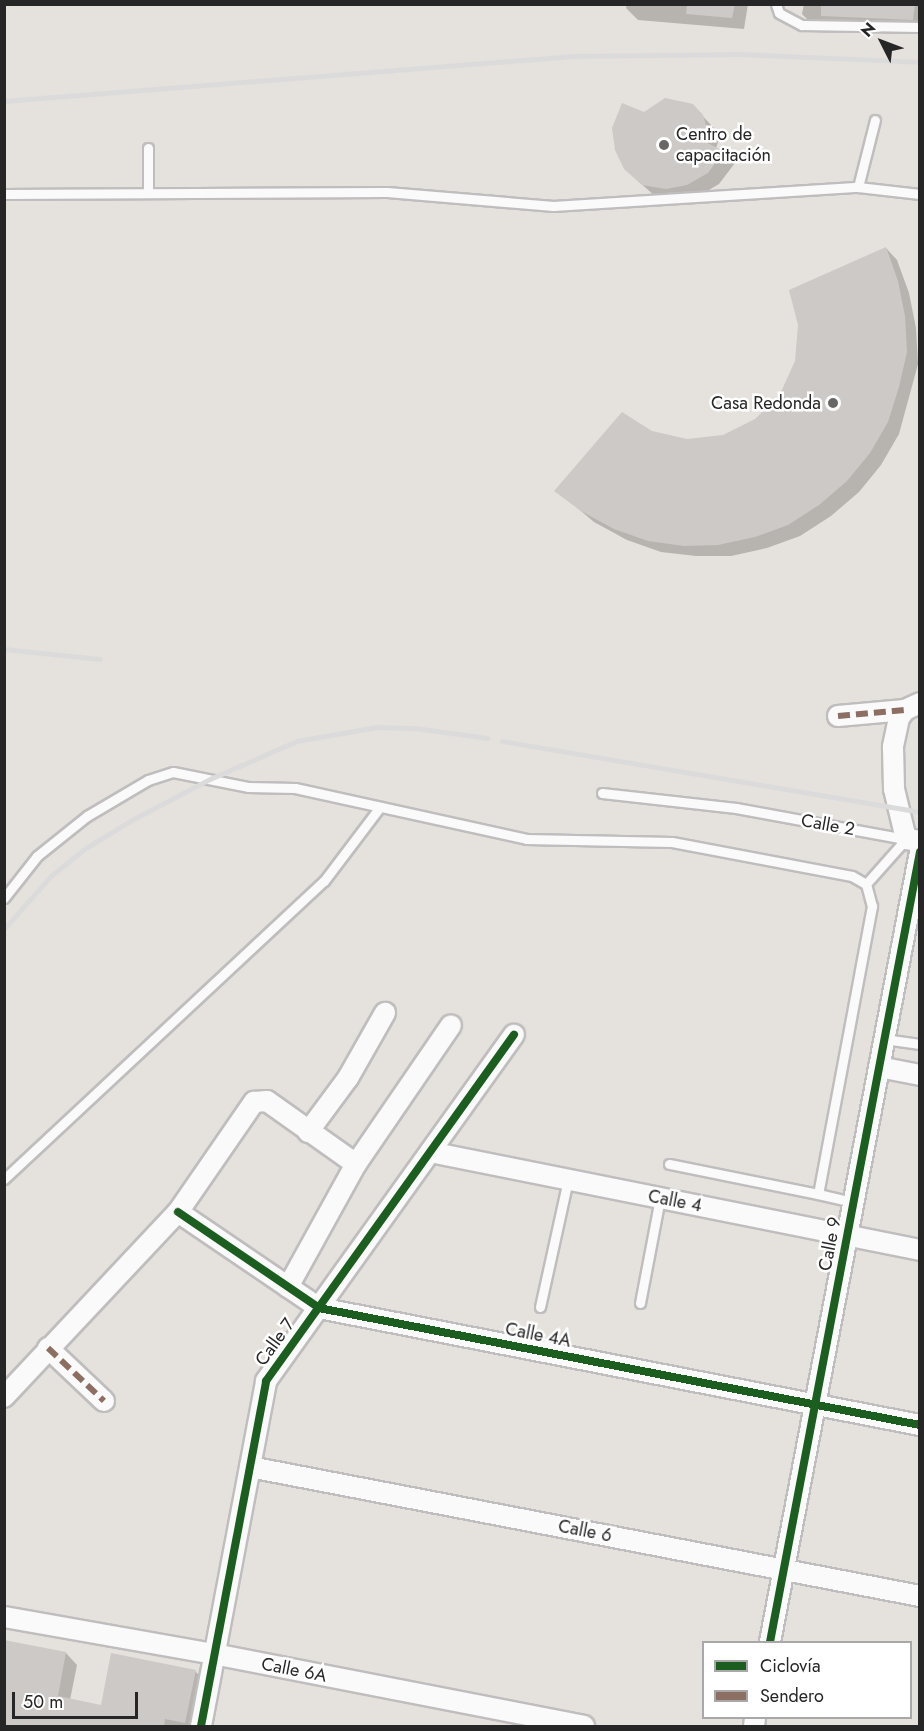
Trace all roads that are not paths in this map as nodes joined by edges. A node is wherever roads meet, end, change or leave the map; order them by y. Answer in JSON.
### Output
{"nodes":[{"id":1,"x":776,"y":4,"type":"edge"},
{"id":2,"x":920,"y":27,"type":"edge"},
{"id":3,"x":875,"y":120,"type":"dead end"},
{"id":4,"x":148,"y":148,"type":"dead end"},
{"id":5,"x":858,"y":187,"type":"junction"},
{"id":6,"x":148,"y":193,"type":"junction"},
{"id":7,"x":4,"y":194,"type":"edge"},
{"id":8,"x":920,"y":194,"type":"edge"},
{"id":9,"x":912,"y":707,"type":"edge"},
{"id":10,"x":838,"y":716,"type":"dead end"},
{"id":11,"x":602,"y":793,"type":"dead end"},
{"id":12,"x":380,"y":807,"type":"junction"},
{"id":13,"x":915,"y":844,"type":"edge"},
{"id":14,"x":866,"y":884,"type":"junction"},
{"id":15,"x":4,"y":898,"type":"edge"},
{"id":16,"x":914,"y":909,"type":"edge"},
{"id":17,"x":385,"y":1014,"type":"dead end"},
{"id":18,"x":451,"y":1025,"type":"dead end"},
{"id":19,"x":514,"y":1035,"type":"dead end"},
{"id":20,"x":884,"y":1039,"type":"junction"},
{"id":21,"x":920,"y":1044,"type":"edge"},
{"id":22,"x":879,"y":1067,"type":"junction"},
{"id":23,"x":920,"y":1075,"type":"edge"},
{"id":24,"x":308,"y":1132,"type":"junction"},
{"id":25,"x":430,"y":1152,"type":"junction"},
{"id":26,"x":356,"y":1164,"type":"junction"},
{"id":27,"x":669,"y":1164,"type":"dead end"},
{"id":28,"x":4,"y":1179,"type":"edge"},
{"id":29,"x":568,"y":1180,"type":"junction"},
{"id":30,"x":818,"y":1194,"type":"junction"},
{"id":31,"x":660,"y":1198,"type":"junction"},
{"id":32,"x":853,"y":1202,"type":"junction"},
{"id":33,"x":178,"y":1212,"type":"junction"},
{"id":34,"x":847,"y":1236,"type":"junction"},
{"id":35,"x":920,"y":1250,"type":"edge"},
{"id":36,"x":288,"y":1287,"type":"junction"},
{"id":37,"x":640,"y":1303,"type":"dead end"},
{"id":38,"x":540,"y":1307,"type":"dead end"},
{"id":39,"x":318,"y":1308,"type":"junction"},
{"id":40,"x":48,"y":1348,"type":"junction"},
{"id":41,"x":4,"y":1397,"type":"edge"},
{"id":42,"x":104,"y":1401,"type":"dead end"},
{"id":43,"x":815,"y":1405,"type":"junction"},
{"id":44,"x":920,"y":1425,"type":"edge"},
{"id":45,"x":250,"y":1467,"type":"junction"},
{"id":46,"x":783,"y":1570,"type":"junction"},
{"id":47,"x":920,"y":1596,"type":"edge"},
{"id":48,"x":4,"y":1617,"type":"edge"},
{"id":49,"x":770,"y":1641,"type":"edge"},
{"id":50,"x":214,"y":1654,"type":"junction"},
{"id":51,"x":201,"y":1726,"type":"edge"},
{"id":52,"x":584,"y":1726,"type":"edge"}],
"edges":[{"from":1,"to":2,"type":"lane"},
{"from":3,"to":5,"type":"lane"},
{"from":4,"to":6,"type":"lane"},
{"from":5,"to":6,"type":"lane"},
{"from":5,"to":8,"type":"lane"},
{"from":6,"to":7,"type":"lane"},
{"from":9,"to":10,"type":"street"},
{"from":9,"to":13,"type":"street"},
{"from":11,"to":13,"type":"lane","name":"Calle 2"},
{"from":12,"to":14,"type":"lane"},
{"from":12,"to":15,"type":"lane"},
{"from":12,"to":28,"type":"lane"},
{"from":13,"to":14,"type":"lane"},
{"from":13,"to":16,"type":"street","name":"Calle 9"},
{"from":14,"to":30,"type":"lane"},
{"from":16,"to":20,"type":"street","name":"Calle 9"},
{"from":17,"to":24,"type":"street"},
{"from":18,"to":26,"type":"street"},
{"from":19,"to":25,"type":"street","name":"Calle 7"},
{"from":20,"to":21,"type":"lane"},
{"from":20,"to":22,"type":"street","name":"Calle 9"},
{"from":22,"to":23,"type":"street"},
{"from":22,"to":32,"type":"street","name":"Calle 9"},
{"from":24,"to":26,"type":"street"},
{"from":24,"to":33,"type":"street"},
{"from":25,"to":29,"type":"street","name":"Calle 4"},
{"from":25,"to":39,"type":"street","name":"Calle 7"},
{"from":26,"to":36,"type":"street"},
{"from":27,"to":30,"type":"lane"},
{"from":29,"to":31,"type":"street","name":"Calle 4"},
{"from":29,"to":38,"type":"lane"},
{"from":30,"to":32,"type":"lane"},
{"from":31,"to":34,"type":"street","name":"Calle 4"},
{"from":31,"to":37,"type":"lane"},
{"from":32,"to":34,"type":"street","name":"Calle 9"},
{"from":33,"to":36,"type":"street","name":"Calle 4A"},
{"from":33,"to":40,"type":"street"},
{"from":34,"to":35,"type":"street","name":"Calle 4"},
{"from":34,"to":43,"type":"street","name":"Calle 9"},
{"from":36,"to":39,"type":"street","name":"Calle 4A"},
{"from":39,"to":43,"type":"street","name":"Calle 4A"},
{"from":39,"to":45,"type":"street","name":"Calle 7"},
{"from":40,"to":41,"type":"street"},
{"from":40,"to":42,"type":"street"},
{"from":43,"to":44,"type":"street","name":"Calle 4A"},
{"from":43,"to":46,"type":"street","name":"Calle 9"},
{"from":45,"to":46,"type":"street","name":"Calle 6"},
{"from":45,"to":50,"type":"street","name":"Calle 7"},
{"from":46,"to":47,"type":"street","name":"Calle 6"},
{"from":46,"to":49,"type":"street","name":"Calle 9"},
{"from":48,"to":50,"type":"street","name":"Calle 6A"},
{"from":50,"to":51,"type":"street","name":"Calle 7"},
{"from":50,"to":52,"type":"street","name":"Calle 6A"}]}
